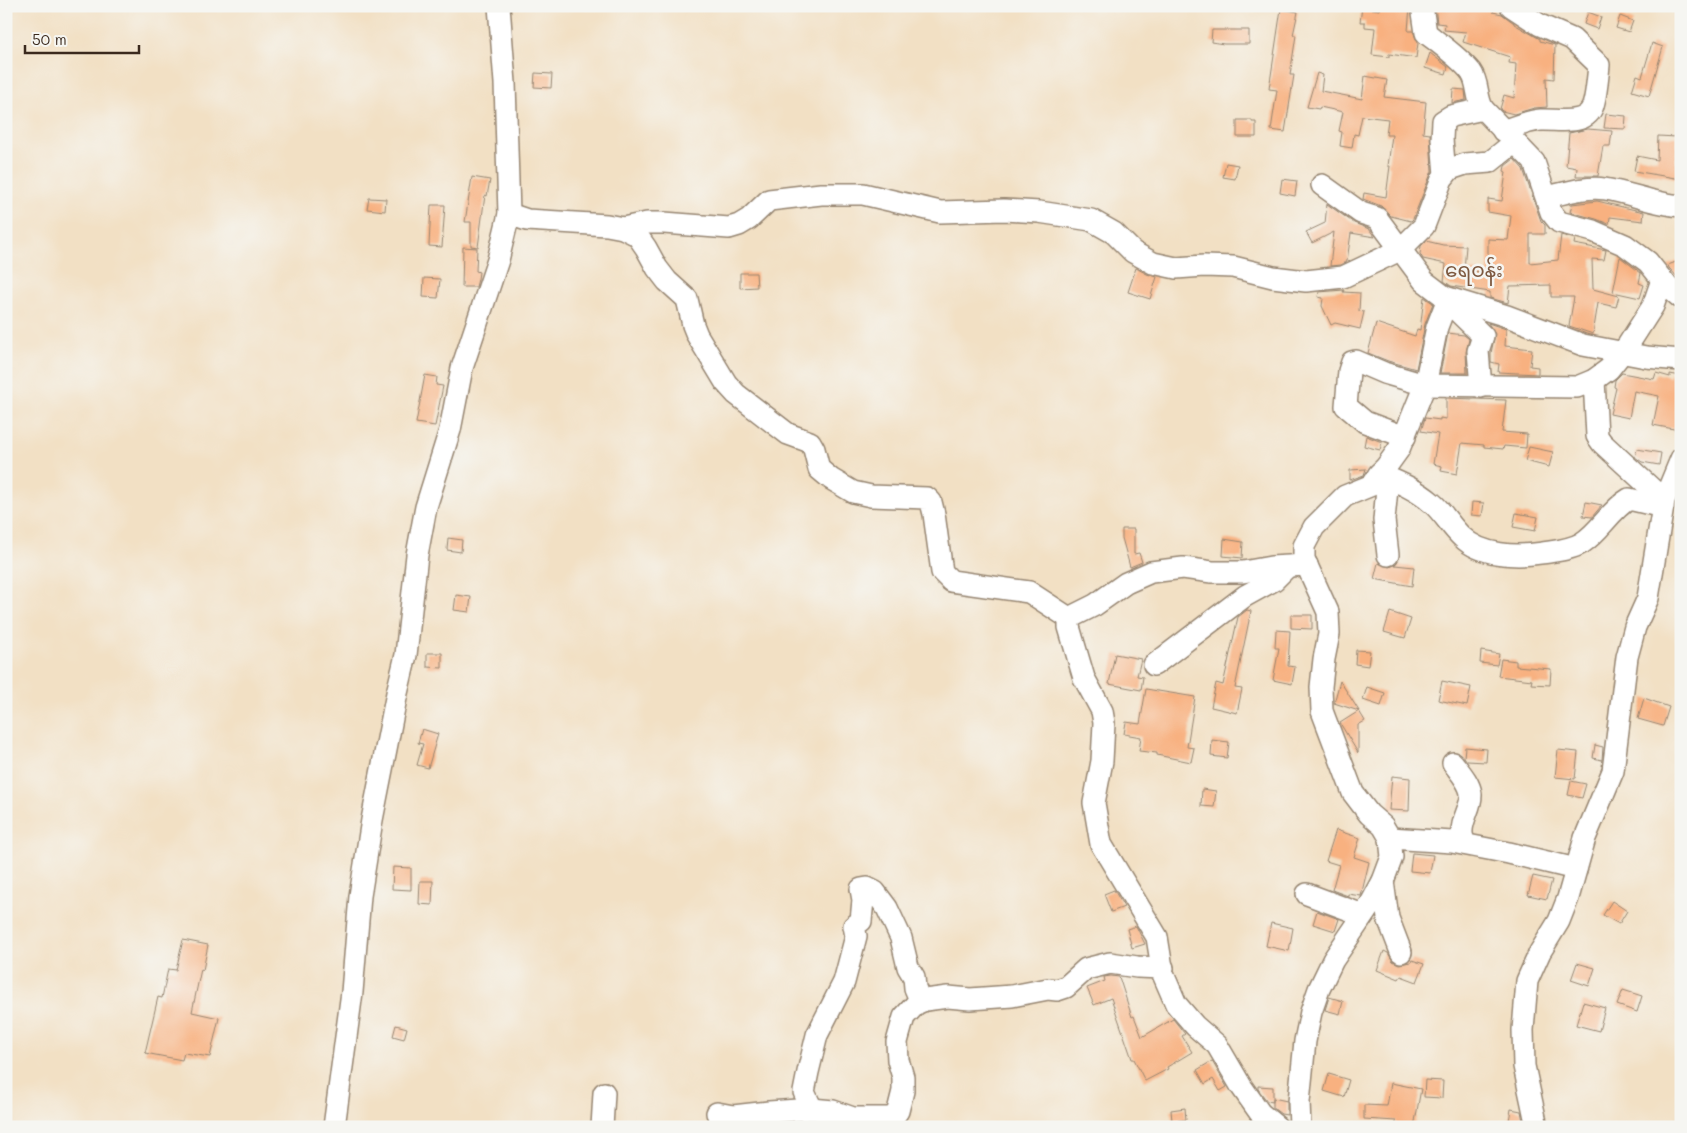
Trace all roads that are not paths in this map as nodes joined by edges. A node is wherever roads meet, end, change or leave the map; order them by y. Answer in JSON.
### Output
{"nodes":[{"id":1,"x":499,"y":6,"type":"edge"},
{"id":2,"x":1422,"y":6,"type":"edge"},
{"id":3,"x":1511,"y":6,"type":"edge"},
{"id":4,"x":1484,"y":109,"type":"junction"},
{"id":5,"x":1509,"y":137,"type":"junction"},
{"id":6,"x":1445,"y":175,"type":"junction"},
{"id":7,"x":1322,"y":185,"type":"dead end"},
{"id":8,"x":1547,"y":197,"type":"junction"},
{"id":9,"x":1681,"y":206,"type":"edge"},
{"id":10,"x":509,"y":214,"type":"junction"},
{"id":11,"x":624,"y":228,"type":"junction"},
{"id":12,"x":1400,"y":250,"type":"junction"},
{"id":13,"x":1662,"y":280,"type":"junction"},
{"id":14,"x":1681,"y":298,"type":"edge"},
{"id":15,"x":1446,"y":299,"type":"junction"},
{"id":16,"x":1622,"y":351,"type":"junction"},
{"id":17,"x":1681,"y":360,"type":"edge"},
{"id":18,"x":1594,"y":380,"type":"junction"},
{"id":19,"x":1425,"y":385,"type":"junction"},
{"id":20,"x":1481,"y":387,"type":"junction"},
{"id":21,"x":1405,"y":437,"type":"junction"},
{"id":22,"x":1681,"y":459,"type":"edge"},
{"id":23,"x":1384,"y":476,"type":"junction"},
{"id":24,"x":1663,"y":504,"type":"junction"},
{"id":25,"x":1388,"y":555,"type":"dead end"},
{"id":26,"x":1297,"y":566,"type":"junction"},
{"id":27,"x":1069,"y":618,"type":"junction"},
{"id":28,"x":1154,"y":665,"type":"dead end"},
{"id":29,"x":1453,"y":763,"type":"dead end"},
{"id":30,"x":1390,"y":838,"type":"junction"},
{"id":31,"x":1465,"y":844,"type":"junction"},
{"id":32,"x":1576,"y":869,"type":"junction"},
{"id":33,"x":1383,"y":881,"type":"junction"},
{"id":34,"x":1306,"y":894,"type":"dead end"},
{"id":35,"x":1363,"y":915,"type":"junction"},
{"id":36,"x":1401,"y":952,"type":"dead end"},
{"id":37,"x":1163,"y":968,"type":"junction"},
{"id":38,"x":925,"y":1000,"type":"junction"},
{"id":39,"x":604,"y":1093,"type":"dead end"},
{"id":40,"x":812,"y":1109,"type":"junction"},
{"id":41,"x":717,"y":1113,"type":"dead end"},
{"id":42,"x":888,"y":1122,"type":"edge"},
{"id":43,"x":334,"y":1127,"type":"edge"},
{"id":44,"x":602,"y":1127,"type":"edge"},
{"id":45,"x":1277,"y":1127,"type":"edge"},
{"id":46,"x":1300,"y":1127,"type":"edge"},
{"id":47,"x":1537,"y":1127,"type":"edge"}],
"edges":[{"from":1,"to":10,"type":"street"},
{"from":2,"to":4,"type":"street"},
{"from":3,"to":5,"type":"street"},
{"from":4,"to":5,"type":"street"},
{"from":4,"to":6,"type":"street"},
{"from":5,"to":6,"type":"street"},
{"from":5,"to":8,"type":"street"},
{"from":6,"to":12,"type":"street"},
{"from":7,"to":12,"type":"street"},
{"from":8,"to":9,"type":"street"},
{"from":8,"to":13,"type":"street"},
{"from":10,"to":11,"type":"street"},
{"from":10,"to":43,"type":"street"},
{"from":11,"to":12,"type":"street"},
{"from":11,"to":27,"type":"street"},
{"from":12,"to":15,"type":"street"},
{"from":13,"to":14,"type":"street"},
{"from":13,"to":16,"type":"street"},
{"from":15,"to":16,"type":"street"},
{"from":15,"to":19,"type":"street"},
{"from":15,"to":20,"type":"street"},
{"from":16,"to":17,"type":"street"},
{"from":16,"to":18,"type":"street"},
{"from":18,"to":20,"type":"street"},
{"from":18,"to":24,"type":"street"},
{"from":19,"to":20,"type":"street"},
{"from":19,"to":21,"type":"street"},
{"from":19,"to":21,"type":"street"},
{"from":21,"to":23,"type":"street"},
{"from":22,"to":24,"type":"street"},
{"from":23,"to":24,"type":"street"},
{"from":23,"to":25,"type":"street"},
{"from":23,"to":26,"type":"street"},
{"from":24,"to":32,"type":"street"},
{"from":26,"to":27,"type":"street"},
{"from":26,"to":28,"type":"street"},
{"from":26,"to":30,"type":"street"},
{"from":27,"to":37,"type":"street"},
{"from":29,"to":31,"type":"street"},
{"from":30,"to":31,"type":"street"},
{"from":30,"to":33,"type":"street"},
{"from":31,"to":32,"type":"street"},
{"from":32,"to":47,"type":"street"},
{"from":33,"to":35,"type":"street"},
{"from":33,"to":36,"type":"street"},
{"from":34,"to":35,"type":"street"},
{"from":35,"to":46,"type":"street"},
{"from":37,"to":38,"type":"street"},
{"from":37,"to":45,"type":"street"},
{"from":38,"to":40,"type":"street"},
{"from":38,"to":42,"type":"street"},
{"from":39,"to":44,"type":"street"},
{"from":40,"to":41,"type":"street"},
{"from":40,"to":42,"type":"street"}]}
